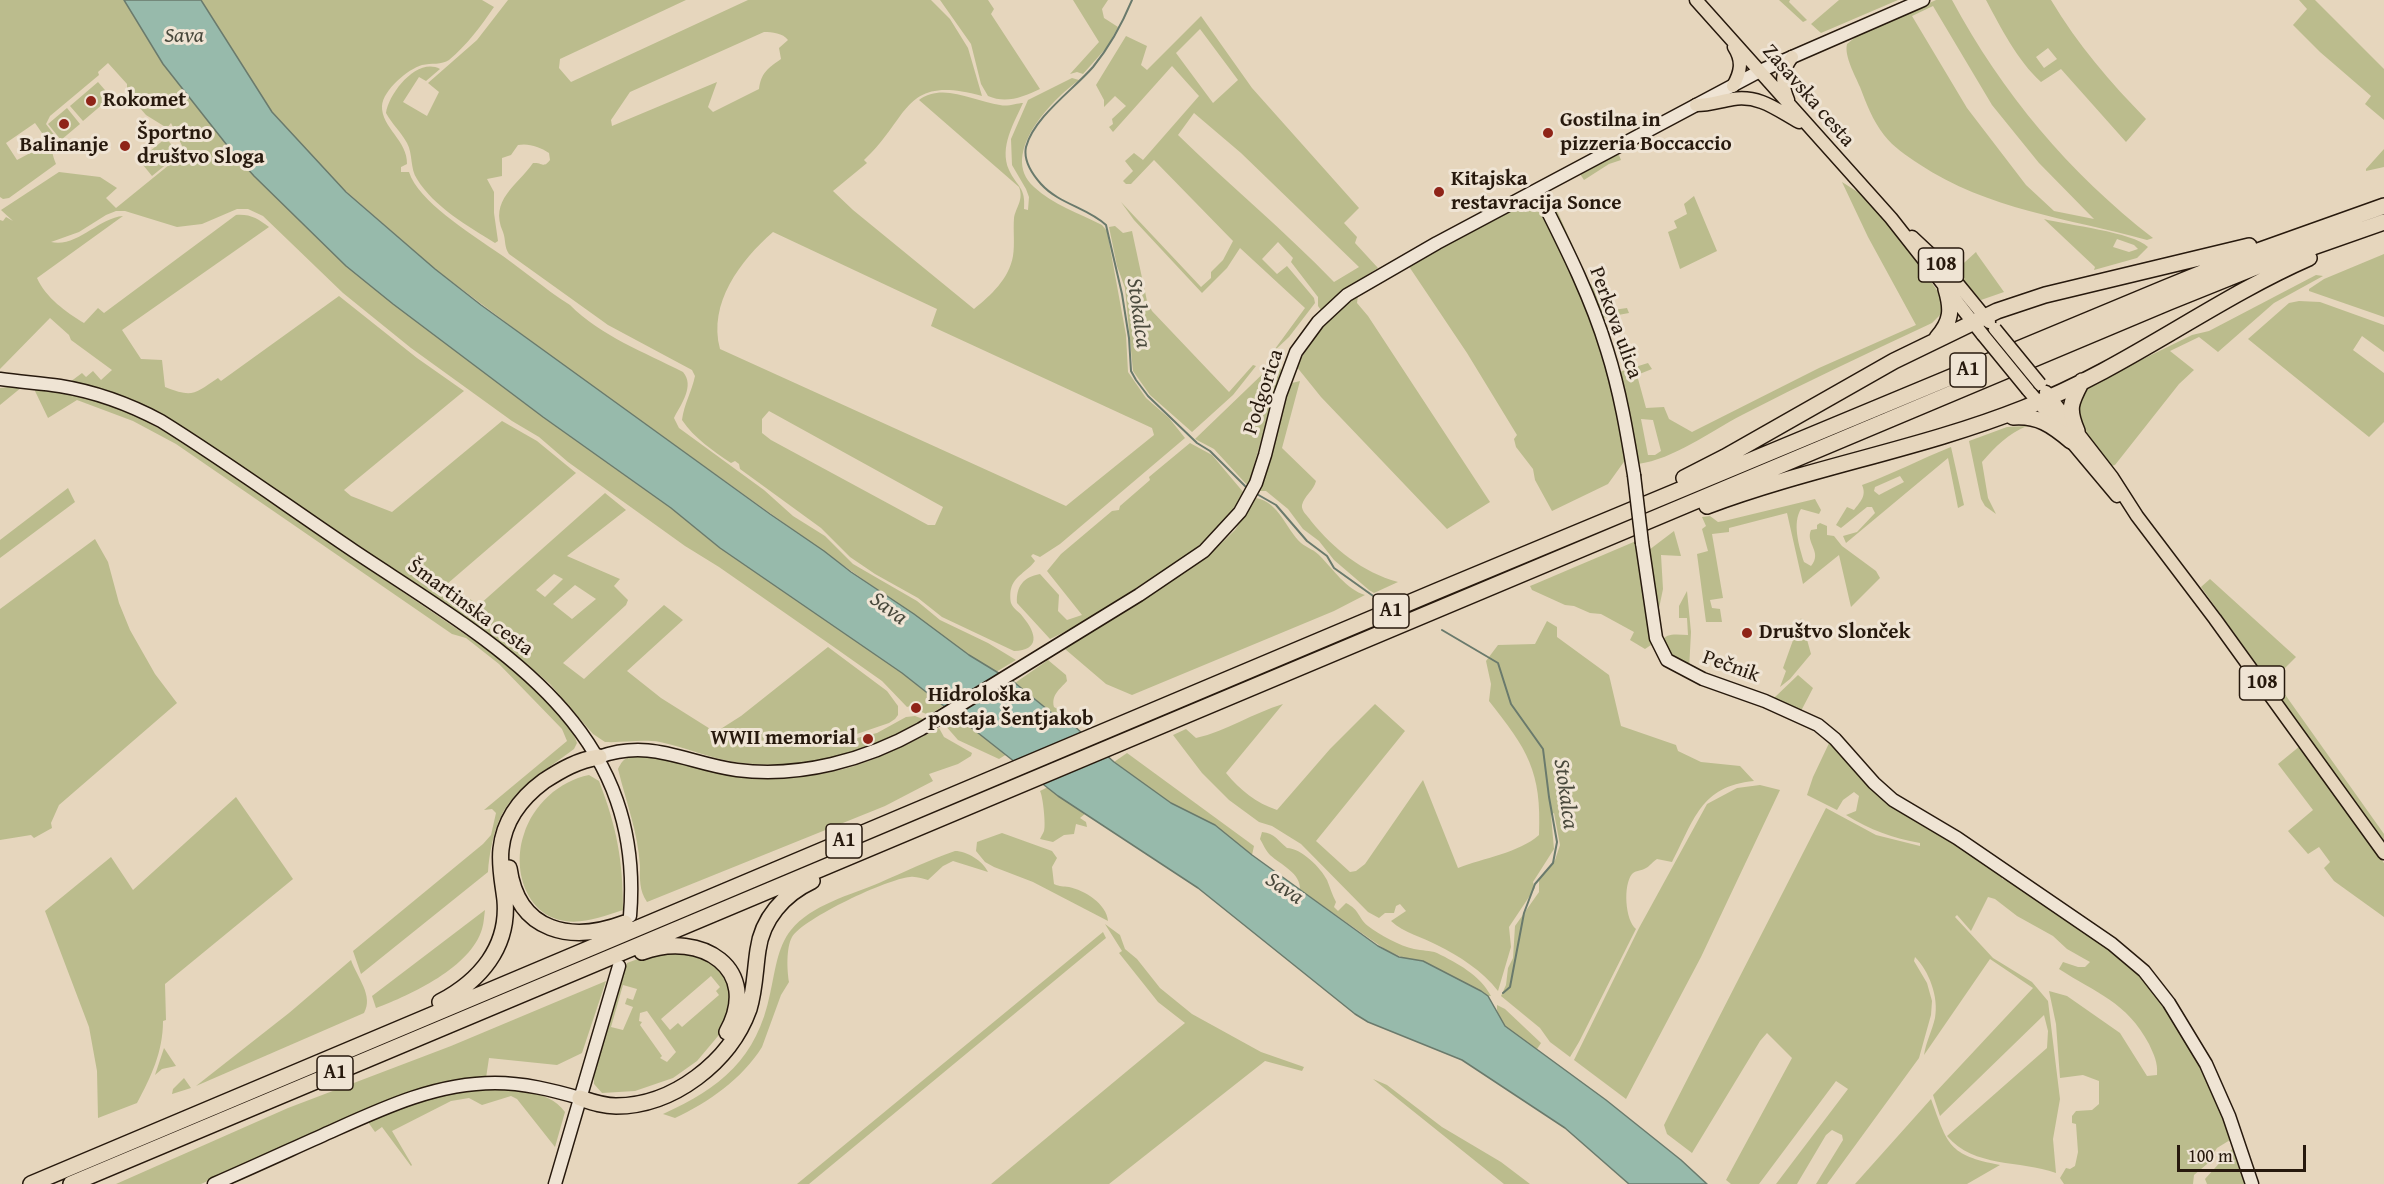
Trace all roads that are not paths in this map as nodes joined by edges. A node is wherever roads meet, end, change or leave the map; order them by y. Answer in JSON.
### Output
{"nodes":[{"id":1,"x":1696,"y":0,"type":"edge"},
{"id":2,"x":1923,"y":0,"type":"edge"},
{"id":3,"x":1724,"y":31,"type":"junction"},
{"id":4,"x":1792,"y":57,"type":"junction"},
{"id":5,"x":1760,"y":71,"type":"junction"},
{"id":6,"x":1733,"y":86,"type":"junction"},
{"id":7,"x":1696,"y":105,"type":"junction"},
{"id":8,"x":1790,"y":106,"type":"junction"},
{"id":9,"x":1808,"y":126,"type":"junction"},
{"id":10,"x":1534,"y":192,"type":"junction"},
{"id":11,"x":2384,"y":206,"type":"edge"},
{"id":12,"x":1891,"y":218,"type":"junction"},
{"id":13,"x":2384,"y":222,"type":"edge"},
{"id":14,"x":2318,"y":229,"type":"junction"},
{"id":15,"x":2345,"y":235,"type":"junction"},
{"id":16,"x":1946,"y":289,"type":"junction"},
{"id":17,"x":1979,"y":319,"type":"junction"},
{"id":18,"x":1935,"y":340,"type":"junction"},
{"id":19,"x":0,"y":379,"type":"edge"},
{"id":20,"x":2082,"y":381,"type":"junction"},
{"id":21,"x":2039,"y":393,"type":"junction"},
{"id":22,"x":1992,"y":420,"type":"junction"},
{"id":23,"x":2074,"y":436,"type":"junction"},
{"id":24,"x":1620,"y":514,"type":"junction"},
{"id":25,"x":1655,"y":517,"type":"junction"},
{"id":26,"x":1642,"y":543,"type":"joint"},
{"id":27,"x":599,"y":758,"type":"junction"},
{"id":28,"x":912,"y":830,"type":"junction"},
{"id":29,"x":2384,"y":853,"type":"edge"},
{"id":30,"x":683,"y":909,"type":"junction"},
{"id":31,"x":630,"y":916,"type":"dead end"},
{"id":32,"x":598,"y":962,"type":"junction"},
{"id":33,"x":619,"y":966,"type":"dead end"},
{"id":34,"x":389,"y":1032,"type":"junction"},
{"id":35,"x":580,"y":1098,"type":"junction"},
{"id":36,"x":31,"y":1184,"type":"edge"},
{"id":37,"x":71,"y":1184,"type":"edge"},
{"id":38,"x":214,"y":1184,"type":"edge"},
{"id":39,"x":555,"y":1184,"type":"edge"},
{"id":40,"x":2252,"y":1184,"type":"edge"}],
"edges":[{"from":1,"to":3,"type":"main road","name":"Zasavska cesta","number":"108"},
{"from":2,"to":4,"type":"main road"},
{"from":3,"to":5,"type":"main road","name":"Zasavska cesta","number":"108"},
{"from":3,"to":6,"type":"main road"},
{"from":4,"to":5,"type":"main road"},
{"from":4,"to":8,"type":"main road"},
{"from":5,"to":6,"type":"main road"},
{"from":5,"to":8,"type":"main road","name":"Zasavska cesta","number":"108"},
{"from":6,"to":7,"type":"main road"},
{"from":7,"to":9,"type":"main road"},
{"from":7,"to":10,"type":"main road"},
{"from":8,"to":9,"type":"main road","name":"Zasavska cesta","number":"108"},
{"from":9,"to":12,"type":"main road","name":"Zasavska cesta","number":"108"},
{"from":10,"to":26,"type":"main road","name":"Perkova ulica","bridge":true},
{"from":10,"to":27,"type":"main road","name":"Podgorica"},
{"from":11,"to":14,"type":"highway","number":"A1"},
{"from":12,"to":16,"type":"main road","name":"Zasavska cesta","number":"108"},
{"from":12,"to":17,"type":"main road","name":"Zasavska cesta","number":"108"},
{"from":13,"to":15,"type":"highway","number":"A1"},
{"from":14,"to":17,"type":"highway"},
{"from":14,"to":24,"type":"highway","number":"A1"},
{"from":15,"to":20,"type":"highway"},
{"from":15,"to":25,"type":"highway","number":"A1"},
{"from":16,"to":17,"type":"main road","name":"Zasavska cesta","number":"108"},
{"from":16,"to":18,"type":"highway"},
{"from":17,"to":18,"type":"highway"},
{"from":17,"to":21,"type":"main road","number":"108","bridge":true},
{"from":17,"to":21,"type":"main road","name":"Zasavska cesta","number":"108","bridge":true},
{"from":18,"to":24,"type":"highway"},
{"from":19,"to":27,"type":"main road","name":"Šmartinska cesta"},
{"from":20,"to":21,"type":"highway"},
{"from":20,"to":23,"type":"highway"},
{"from":21,"to":22,"type":"highway"},
{"from":21,"to":23,"type":"main road","number":"108"},
{"from":22,"to":23,"type":"highway"},
{"from":22,"to":25,"type":"highway"},
{"from":23,"to":29,"type":"main road","number":"108"},
{"from":24,"to":30,"type":"highway","number":"A1"},
{"from":25,"to":28,"type":"highway","number":"A1"},
{"from":26,"to":40,"type":"main road","name":"Pečnik"},
{"from":27,"to":30,"type":"highway"},
{"from":27,"to":31,"type":"main road","name":"Šmartinska cesta"},
{"from":27,"to":34,"type":"highway"},
{"from":28,"to":32,"type":"highway","number":"A1"},
{"from":28,"to":35,"type":"highway"},
{"from":30,"to":34,"type":"highway","number":"A1"},
{"from":32,"to":35,"type":"highway"},
{"from":32,"to":37,"type":"highway","number":"A1"},
{"from":33,"to":35,"type":"main road"},
{"from":34,"to":36,"type":"highway","number":"A1"},
{"from":35,"to":38,"type":"main road"},
{"from":35,"to":39,"type":"main road"}]}
